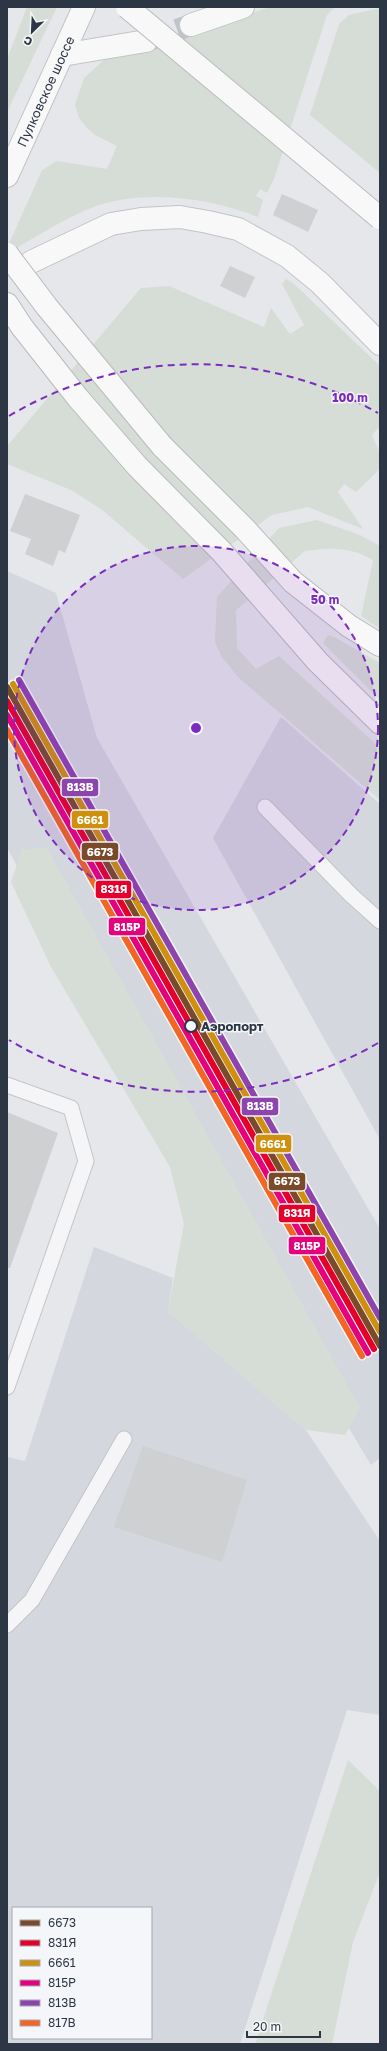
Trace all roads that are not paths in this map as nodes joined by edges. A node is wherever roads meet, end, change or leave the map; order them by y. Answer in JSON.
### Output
{"nodes":[{"id":1,"x":84,"y":7,"type":"edge"},
{"id":2,"x":127,"y":7,"type":"edge"},
{"id":3,"x":244,"y":7,"type":"edge"},
{"id":4,"x":191,"y":25,"type":"tunnel mouth"},
{"id":5,"x":146,"y":41,"type":"tunnel mouth"},
{"id":6,"x":62,"y":55,"type":"junction"},
{"id":7,"x":7,"y":176,"type":"edge"},
{"id":8,"x":380,"y":218,"type":"edge"},
{"id":9,"x":7,"y":254,"type":"edge"},
{"id":10,"x":31,"y":262,"type":"dead end"},
{"id":11,"x":7,"y":304,"type":"edge"},
{"id":12,"x":380,"y":344,"type":"edge"},
{"id":13,"x":380,"y":644,"type":"edge"},
{"id":14,"x":380,"y":723,"type":"edge"},
{"id":15,"x":265,"y":807,"type":"dead end"},
{"id":16,"x":380,"y":921,"type":"edge"},
{"id":17,"x":7,"y":1085,"type":"edge"},
{"id":18,"x":7,"y":1387,"type":"edge"},
{"id":19,"x":124,"y":1439,"type":"dead end"},
{"id":20,"x":7,"y":1626,"type":"edge"}],
"edges":[{"from":1,"to":6,"type":"main road","name":"Пулковское шоссе"},
{"from":2,"to":8,"type":"main road","bridge":true},
{"from":3,"to":4,"type":"main road"},
{"from":5,"to":6,"type":"main road"},
{"from":6,"to":7,"type":"main road","name":"Пулковское шоссе"},
{"from":9,"to":13,"type":"main road","bridge":true},
{"from":10,"to":12,"type":"main road"},
{"from":11,"to":14,"type":"main road"},
{"from":15,"to":16,"type":"lane"},
{"from":17,"to":18,"type":"lane"},
{"from":19,"to":20,"type":"lane"}]}
